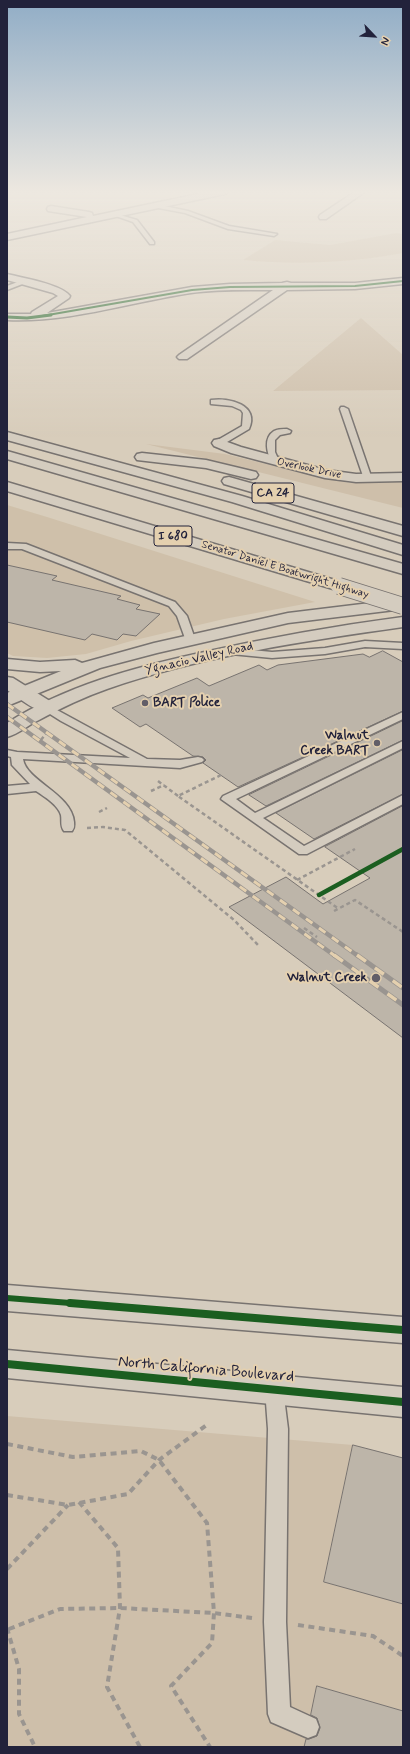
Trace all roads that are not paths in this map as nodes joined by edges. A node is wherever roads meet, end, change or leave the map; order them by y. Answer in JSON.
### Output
{"nodes":[{"id":1,"x":7,"y":277,"type":"edge"},
{"id":2,"x":403,"y":281,"type":"edge"},
{"id":3,"x":23,"y":282,"type":"junction"},
{"id":4,"x":287,"y":285,"type":"junction"},
{"id":5,"x":355,"y":286,"type":"junction"},
{"id":6,"x":7,"y":288,"type":"edge"},
{"id":7,"x":389,"y":294,"type":"dead end"},
{"id":8,"x":7,"y":317,"type":"edge"},
{"id":9,"x":27,"y":318,"type":"junction"},
{"id":10,"x":184,"y":357,"type":"dead end"},
{"id":11,"x":214,"y":402,"type":"dead end"},
{"id":12,"x":344,"y":409,"type":"dead end"},
{"id":13,"x":287,"y":431,"type":"dead end"},
{"id":14,"x":7,"y":436,"type":"edge"},
{"id":15,"x":219,"y":443,"type":"joint"},
{"id":16,"x":127,"y":453,"type":"dead end"},
{"id":17,"x":7,"y":456,"type":"edge"},
{"id":18,"x":142,"y":457,"type":"junction"},
{"id":19,"x":275,"y":461,"type":"junction"},
{"id":20,"x":403,"y":477,"type":"edge"},
{"id":21,"x":368,"y":479,"type":"junction"},
{"id":22,"x":7,"y":486,"type":"edge"},
{"id":23,"x":317,"y":492,"type":"dead end"},
{"id":24,"x":403,"y":531,"type":"edge"},
{"id":25,"x":7,"y":546,"type":"edge"},
{"id":26,"x":403,"y":550,"type":"edge"},
{"id":27,"x":403,"y":569,"type":"edge"},
{"id":28,"x":403,"y":605,"type":"edge"},
{"id":29,"x":403,"y":622,"type":"edge"},
{"id":30,"x":190,"y":639,"type":"junction"},
{"id":31,"x":403,"y":646,"type":"edge"},
{"id":32,"x":231,"y":650,"type":"junction"},
{"id":33,"x":7,"y":664,"type":"edge"},
{"id":34,"x":94,"y":664,"type":"junction"},
{"id":35,"x":7,"y":682,"type":"edge"},
{"id":36,"x":15,"y":696,"type":"edge"},
{"id":37,"x":46,"y":707,"type":"junction"},
{"id":38,"x":403,"y":716,"type":"edge"},
{"id":39,"x":7,"y":731,"type":"edge"},
{"id":40,"x":403,"y":744,"type":"edge"},
{"id":41,"x":12,"y":754,"type":"edge"},
{"id":42,"x":198,"y":760,"type":"dead end"},
{"id":43,"x":146,"y":761,"type":"junction"},
{"id":44,"x":39,"y":787,"type":"junction"},
{"id":45,"x":7,"y":790,"type":"edge"},
{"id":46,"x":403,"y":799,"type":"edge"},
{"id":47,"x":254,"y":818,"type":"junction"},
{"id":48,"x":68,"y":828,"type":"dead end"},
{"id":49,"x":7,"y":1298,"type":"edge"},
{"id":50,"x":403,"y":1330,"type":"edge"},
{"id":51,"x":7,"y":1364,"type":"edge"},
{"id":52,"x":274,"y":1389,"type":"junction"},
{"id":53,"x":403,"y":1402,"type":"edge"},
{"id":54,"x":308,"y":1727,"type":"dead end"}],
"edges":[{"from":1,"to":3,"type":"main road"},
{"from":2,"to":5,"type":"main road"},
{"from":3,"to":6,"type":"lane"},
{"from":3,"to":9,"type":"main road"},
{"from":4,"to":5,"type":"main road"},
{"from":4,"to":9,"type":"main road"},
{"from":4,"to":10,"type":"main road"},
{"from":5,"to":7,"type":"main road"},
{"from":8,"to":9,"type":"main road"},
{"from":11,"to":15,"type":"lane"},
{"from":12,"to":21,"type":"lane"},
{"from":13,"to":19,"type":"lane"},
{"from":14,"to":26,"type":"main road"},
{"from":15,"to":19,"type":"main road","name":"Overlook Drive"},
{"from":16,"to":18,"type":"main road","number":"CA 24"},
{"from":17,"to":27,"type":"main road","number":"I 680"},
{"from":18,"to":23,"type":"main road"},
{"from":18,"to":24,"type":"main road","number":"CA 24"},
{"from":19,"to":21,"type":"main road","name":"Overlook Drive"},
{"from":20,"to":21,"type":"main road","name":"Overlook Drive"},
{"from":22,"to":28,"type":"main road","name":"Senator Daniel E Boatwright Highway","number":"I 680","bridge":true},
{"from":25,"to":30,"type":"lane"},
{"from":28,"to":30,"type":"main road","name":"Ygnacio Valley Road"},
{"from":29,"to":32,"type":"main road","name":"Ygnacio Valley Road"},
{"from":30,"to":34,"type":"main road","name":"Ygnacio Valley Road"},
{"from":31,"to":32,"type":"lane"},
{"from":32,"to":37,"type":"main road","name":"Ygnacio Valley Road"},
{"from":33,"to":34,"type":"main road"},
{"from":34,"to":36,"type":"main road","name":"Ygnacio Valley Road"},
{"from":35,"to":36,"type":"main road"},
{"from":36,"to":37,"type":"main road"},
{"from":37,"to":39,"type":"main road","name":"Ygnacio Valley Road"},
{"from":37,"to":43,"type":"lane"},
{"from":38,"to":47,"type":"lane"},
{"from":40,"to":47,"type":"lane"},
{"from":41,"to":43,"type":"lane"},
{"from":41,"to":44,"type":"lane"},
{"from":42,"to":43,"type":"lane"},
{"from":44,"to":45,"type":"lane"},
{"from":44,"to":48,"type":"lane"},
{"from":46,"to":47,"type":"lane"},
{"from":49,"to":50,"type":"main road"},
{"from":51,"to":52,"type":"main road","name":"North California Boulevard"},
{"from":52,"to":53,"type":"main road","name":"North California Boulevard"},
{"from":52,"to":54,"type":"lane"}]}
